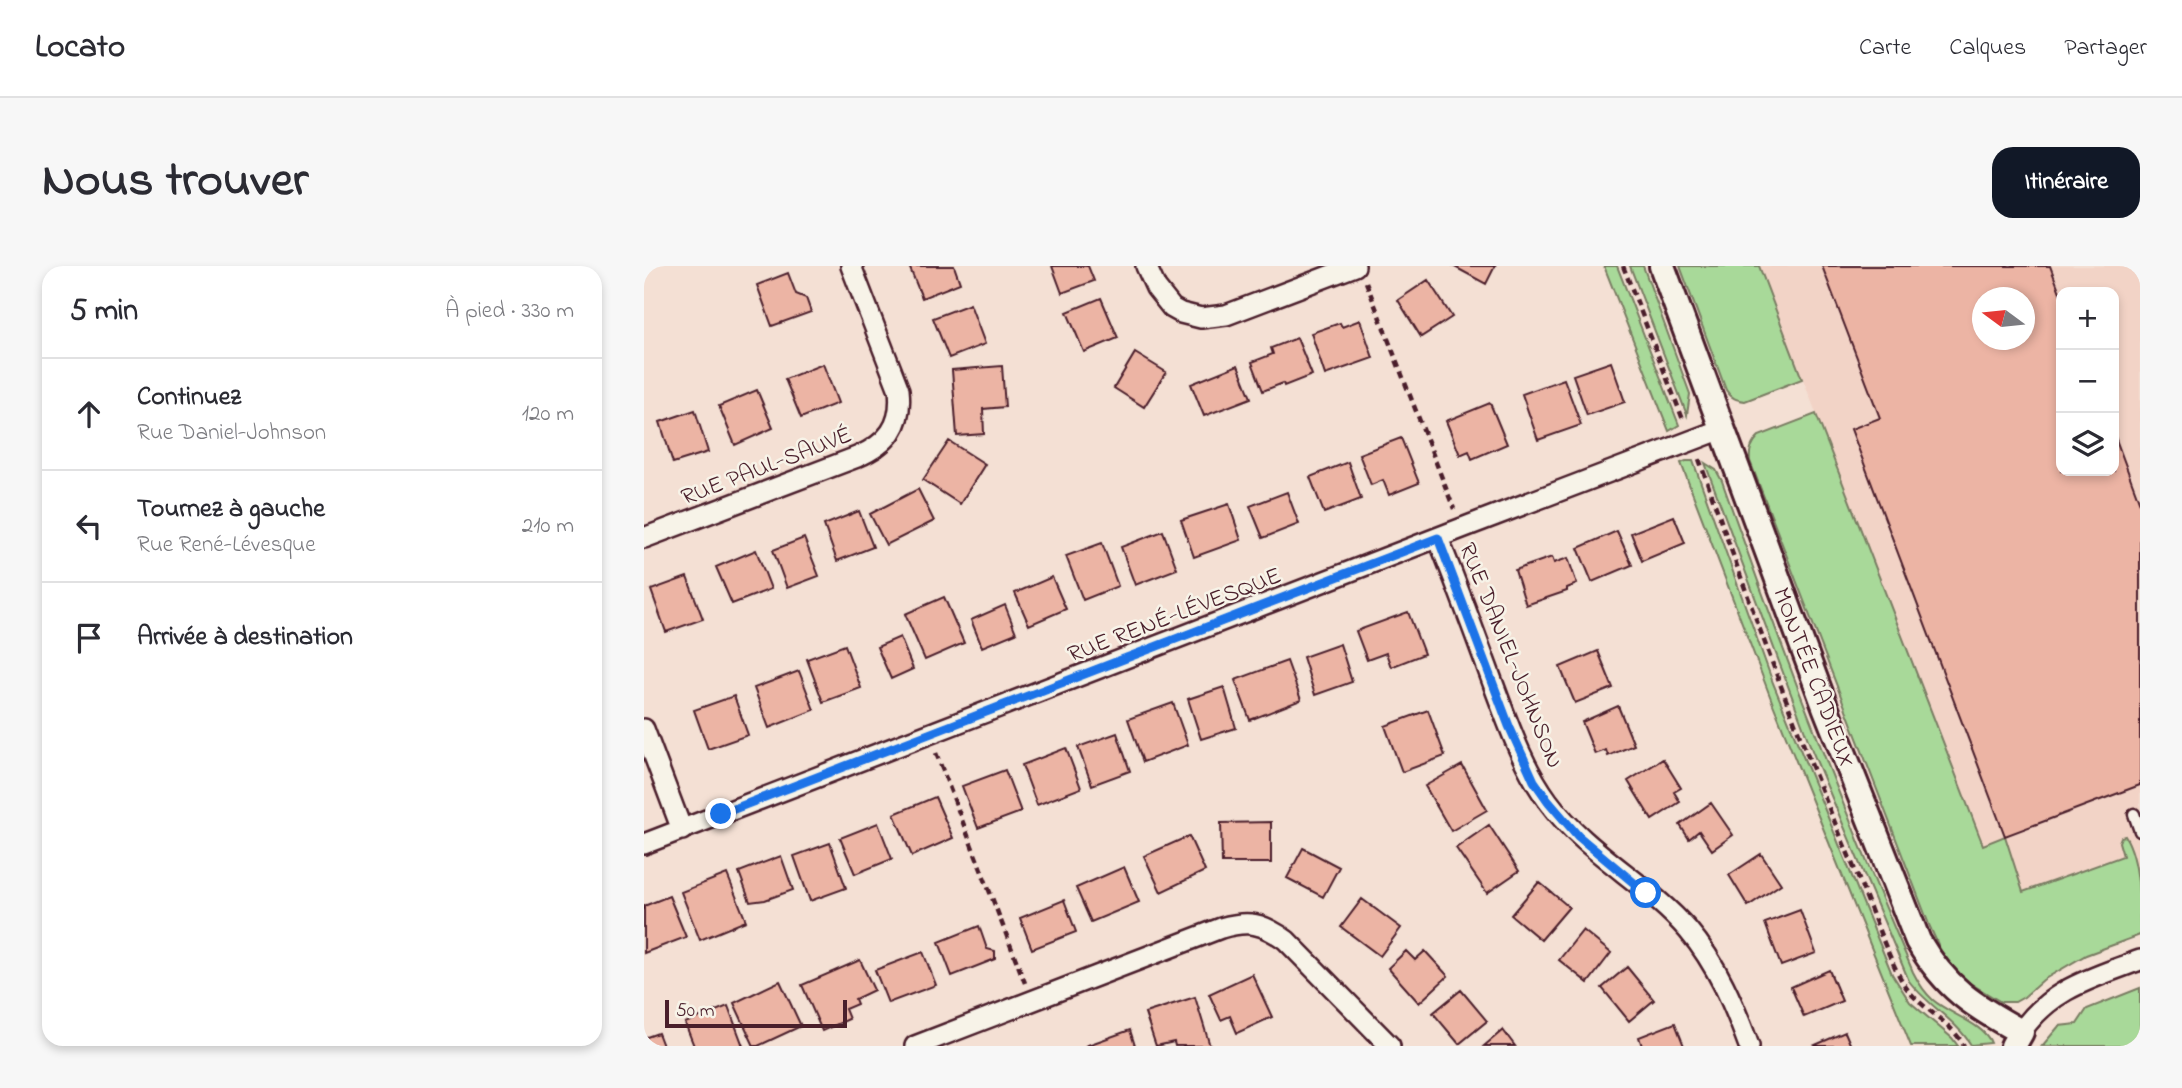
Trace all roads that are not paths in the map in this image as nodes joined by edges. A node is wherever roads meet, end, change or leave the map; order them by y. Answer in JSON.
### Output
{"nodes":[{"id":1,"x":851,"y":266,"type":"edge"},
{"id":2,"x":1146,"y":266,"type":"edge"},
{"id":3,"x":1662,"y":266,"type":"edge"},
{"id":4,"x":1360,"y":273,"type":"edge"},
{"id":5,"x":1723,"y":429,"type":"junction"},
{"id":6,"x":644,"y":538,"type":"edge"},
{"id":7,"x":1438,"y":538,"type":"junction"},
{"id":8,"x":644,"y":729,"type":"edge"},
{"id":9,"x":2134,"y":814,"type":"dead end"},
{"id":10,"x":682,"y":830,"type":"junction"},
{"id":11,"x":2140,"y":831,"type":"edge"},
{"id":12,"x":644,"y":844,"type":"edge"},
{"id":13,"x":2140,"y":960,"type":"edge"},
{"id":14,"x":2017,"y":1039,"type":"edge"},
{"id":15,"x":915,"y":1046,"type":"edge"},
{"id":16,"x":1390,"y":1046,"type":"edge"},
{"id":17,"x":1749,"y":1046,"type":"edge"}],
"edges":[{"from":1,"to":6,"type":"street","name":"RUE PAUL-SAUVÉ"},
{"from":2,"to":4,"type":"street"},
{"from":3,"to":5,"type":"street","name":"MONTÉE CADIEUX"},
{"from":5,"to":7,"type":"street","name":"RUE RENÉ-LÉVESQUE"},
{"from":5,"to":14,"type":"street","name":"MONTÉE CADIEUX"},
{"from":7,"to":10,"type":"street","name":"RUE RENÉ-LÉVESQUE"},
{"from":7,"to":17,"type":"street","name":"RUE DANIEL-JOHNSON"},
{"from":8,"to":10,"type":"street"},
{"from":9,"to":11,"type":"lane"},
{"from":10,"to":12,"type":"street","name":"RUE RENÉ-LÉVESQUE"},
{"from":13,"to":14,"type":"street"},
{"from":15,"to":16,"type":"street"}]}
